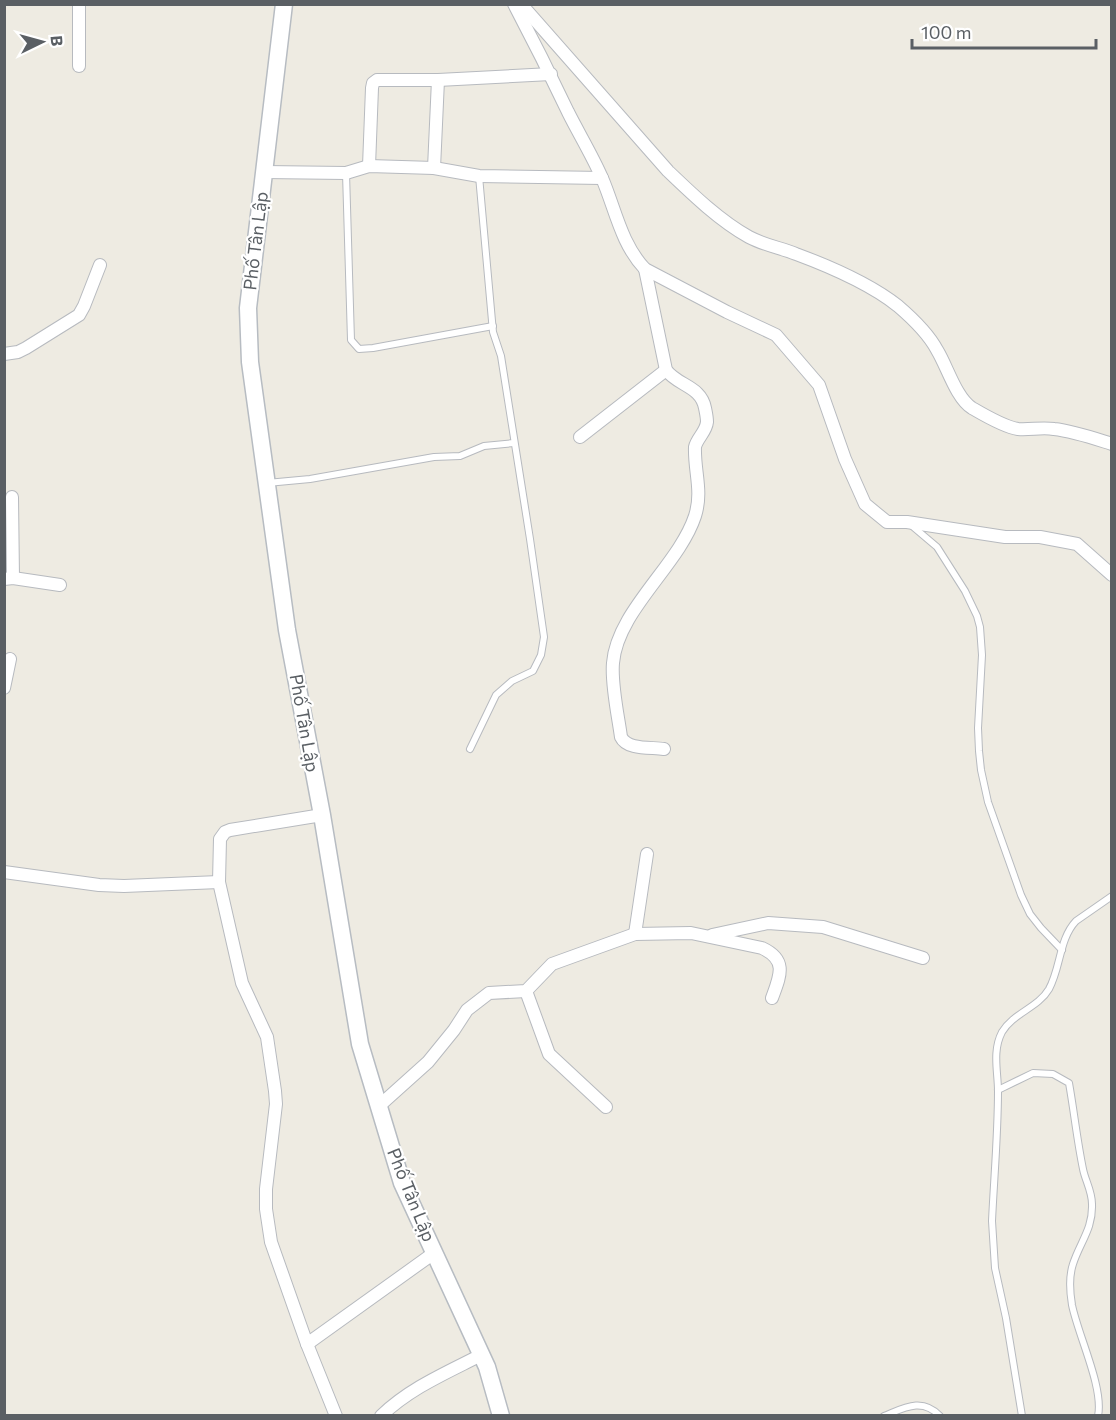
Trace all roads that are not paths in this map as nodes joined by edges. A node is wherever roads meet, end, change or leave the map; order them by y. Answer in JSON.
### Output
{"nodes":[{"id":1,"x":79,"y":4,"type":"edge"},
{"id":2,"x":284,"y":4,"type":"edge"},
{"id":3,"x":514,"y":4,"type":"edge"},
{"id":4,"x":521,"y":4,"type":"edge"},
{"id":5,"x":79,"y":66,"type":"dead end"},
{"id":6,"x":551,"y":74,"type":"junction"},
{"id":7,"x":438,"y":81,"type":"junction"},
{"id":8,"x":369,"y":166,"type":"junction"},
{"id":9,"x":434,"y":168,"type":"junction"},
{"id":10,"x":264,"y":172,"type":"junction"},
{"id":11,"x":346,"y":173,"type":"junction"},
{"id":12,"x":479,"y":176,"type":"junction"},
{"id":13,"x":602,"y":178,"type":"junction"},
{"id":14,"x":100,"y":264,"type":"dead end"},
{"id":15,"x":645,"y":268,"type":"junction"},
{"id":16,"x":493,"y":326,"type":"junction"},
{"id":17,"x":4,"y":354,"type":"edge"},
{"id":18,"x":666,"y":370,"type":"junction"},
{"id":19,"x":580,"y":437,"type":"dead end"},
{"id":20,"x":514,"y":443,"type":"junction"},
{"id":21,"x":1112,"y":444,"type":"edge"},
{"id":22,"x":267,"y":483,"type":"junction"},
{"id":23,"x":12,"y":497,"type":"dead end"},
{"id":24,"x":907,"y":522,"type":"junction"},
{"id":25,"x":1112,"y":575,"type":"edge"},
{"id":26,"x":9,"y":578,"type":"edge"},
{"id":27,"x":60,"y":585,"type":"dead end"},
{"id":28,"x":10,"y":659,"type":"dead end"},
{"id":29,"x":4,"y":688,"type":"edge"},
{"id":30,"x":470,"y":749,"type":"dead end"},
{"id":31,"x":664,"y":749,"type":"dead end"},
{"id":32,"x":321,"y":815,"type":"junction"},
{"id":33,"x":647,"y":854,"type":"dead end"},
{"id":34,"x":4,"y":872,"type":"edge"},
{"id":35,"x":219,"y":882,"type":"junction"},
{"id":36,"x":1112,"y":896,"type":"edge"},
{"id":37,"x":635,"y":934,"type":"junction"},
{"id":38,"x":708,"y":936,"type":"junction"},
{"id":39,"x":1062,"y":950,"type":"junction"},
{"id":40,"x":923,"y":958,"type":"dead end"},
{"id":41,"x":526,"y":991,"type":"junction"},
{"id":42,"x":772,"y":998,"type":"dead end"},
{"id":43,"x":998,"y":1090,"type":"junction"},
{"id":44,"x":379,"y":1106,"type":"junction"},
{"id":45,"x":606,"y":1107,"type":"dead end"},
{"id":46,"x":434,"y":1253,"type":"junction"},
{"id":47,"x":307,"y":1344,"type":"junction"},
{"id":48,"x":481,"y":1355,"type":"junction"},
{"id":49,"x":336,"y":1416,"type":"edge"},
{"id":50,"x":381,"y":1416,"type":"edge"},
{"id":51,"x":501,"y":1416,"type":"edge"},
{"id":52,"x":884,"y":1416,"type":"edge"},
{"id":53,"x":940,"y":1416,"type":"edge"},
{"id":54,"x":1022,"y":1416,"type":"edge"},
{"id":55,"x":1098,"y":1416,"type":"edge"}],
"edges":[{"from":1,"to":5,"type":"street"},
{"from":2,"to":10,"type":"main road","name":"Phố Tân Lập"},
{"from":3,"to":6,"type":"street"},
{"from":4,"to":21,"type":"street"},
{"from":6,"to":7,"type":"street"},
{"from":6,"to":13,"type":"street"},
{"from":7,"to":8,"type":"street"},
{"from":7,"to":9,"type":"street"},
{"from":8,"to":9,"type":"street"},
{"from":8,"to":11,"type":"street"},
{"from":9,"to":12,"type":"street"},
{"from":10,"to":11,"type":"street"},
{"from":10,"to":22,"type":"main road","name":"Phố Tân Lập"},
{"from":11,"to":16,"type":"lane"},
{"from":12,"to":13,"type":"street"},
{"from":12,"to":16,"type":"lane"},
{"from":13,"to":15,"type":"street"},
{"from":14,"to":17,"type":"street"},
{"from":15,"to":18,"type":"street"},
{"from":15,"to":24,"type":"street"},
{"from":16,"to":20,"type":"lane"},
{"from":18,"to":19,"type":"street"},
{"from":18,"to":31,"type":"street"},
{"from":20,"to":22,"type":"lane"},
{"from":20,"to":30,"type":"lane"},
{"from":22,"to":32,"type":"main road","name":"Phố Tân Lập"},
{"from":23,"to":26,"type":"street"},
{"from":24,"to":25,"type":"street"},
{"from":24,"to":39,"type":"lane"},
{"from":26,"to":27,"type":"street"},
{"from":28,"to":29,"type":"street"},
{"from":32,"to":35,"type":"street"},
{"from":32,"to":44,"type":"main road","name":"Phố Tân Lập"},
{"from":33,"to":37,"type":"street"},
{"from":34,"to":35,"type":"street"},
{"from":35,"to":47,"type":"street"},
{"from":36,"to":39,"type":"lane"},
{"from":37,"to":38,"type":"street"},
{"from":37,"to":41,"type":"street"},
{"from":38,"to":40,"type":"street"},
{"from":38,"to":42,"type":"street"},
{"from":39,"to":43,"type":"lane"},
{"from":41,"to":44,"type":"street"},
{"from":41,"to":45,"type":"street"},
{"from":43,"to":54,"type":"lane"},
{"from":43,"to":55,"type":"lane"},
{"from":44,"to":46,"type":"main road","name":"Phố Tân Lập"},
{"from":46,"to":47,"type":"street"},
{"from":46,"to":48,"type":"main road","name":"Phố Tân Lập"},
{"from":47,"to":49,"type":"street"},
{"from":48,"to":50,"type":"street"},
{"from":48,"to":51,"type":"main road","name":"Phố Tân Lập"},
{"from":52,"to":53,"type":"lane"}]}
